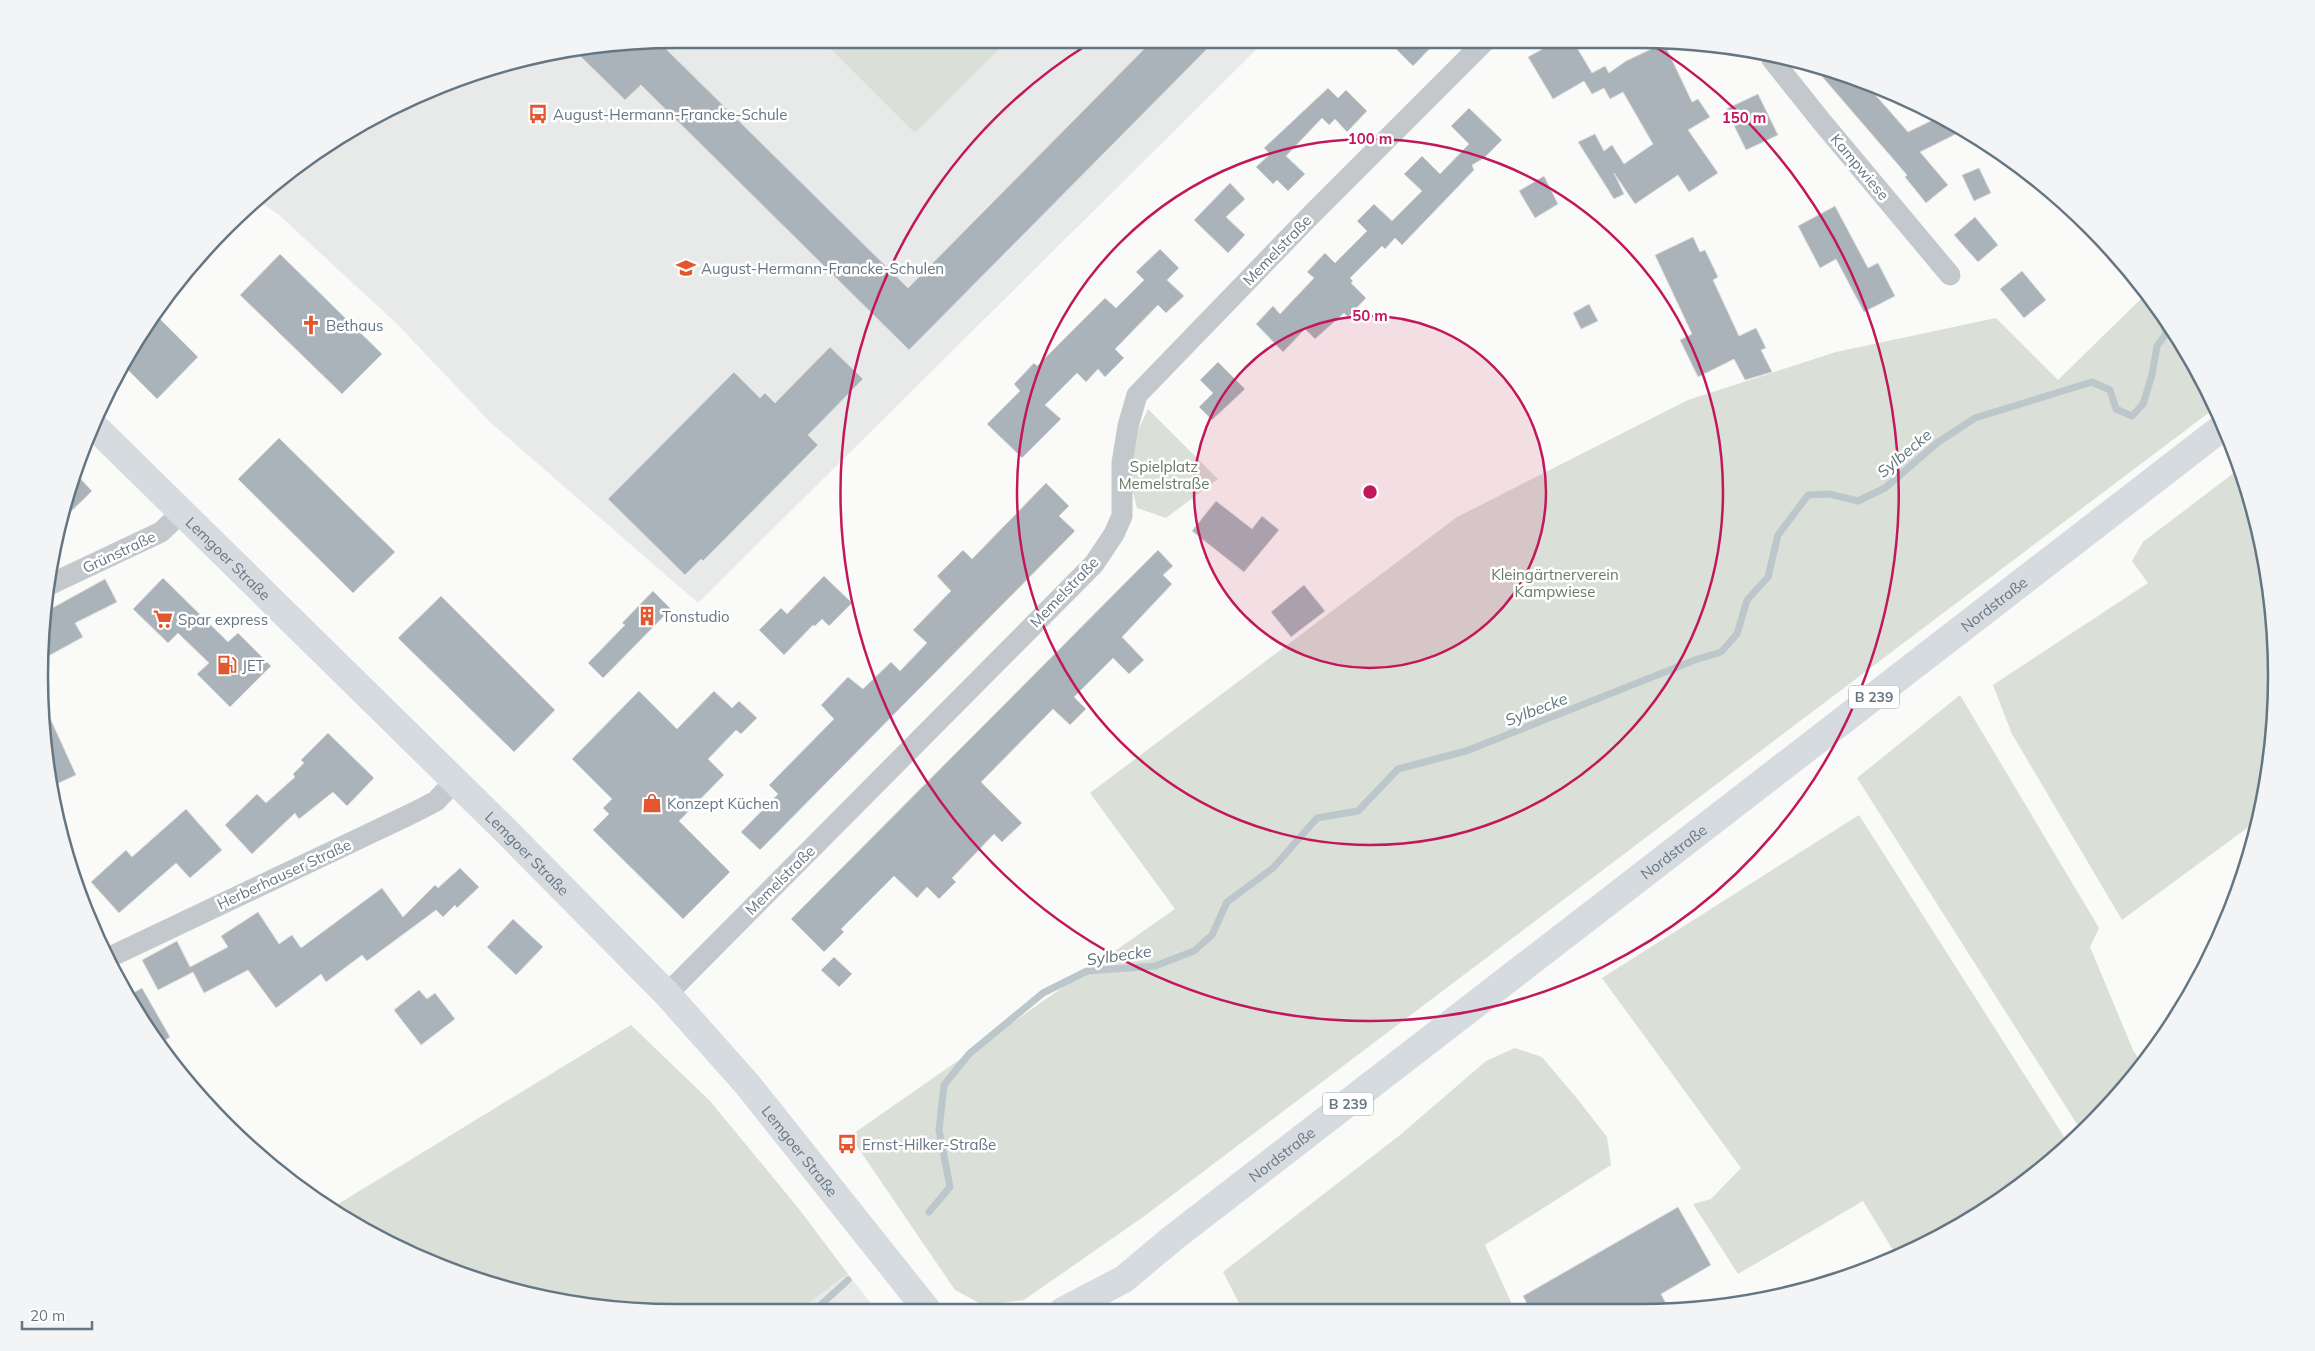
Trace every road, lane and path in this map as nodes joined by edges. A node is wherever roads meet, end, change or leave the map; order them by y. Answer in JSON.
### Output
{"nodes":[{"id":1,"x":1478,"y":48,"type":"edge"},
{"id":2,"x":1775,"y":63,"type":"edge"},
{"id":3,"x":1950,"y":275,"type":"dead end"},
{"id":4,"x":98,"y":429,"type":"edge"},
{"id":5,"x":2218,"y":431,"type":"edge"},
{"id":6,"x":181,"y":512,"type":"junction"},
{"id":7,"x":55,"y":582,"type":"edge"},
{"id":8,"x":454,"y":782,"type":"junction"},
{"id":9,"x":113,"y":955,"type":"edge"},
{"id":10,"x":667,"y":994,"type":"junction"},
{"id":11,"x":1124,"y":1279,"type":"junction"},
{"id":12,"x":922,"y":1304,"type":"edge"},
{"id":13,"x":1076,"y":1304,"type":"edge"},
{"id":14,"x":1109,"y":1304,"type":"edge"}],
"edges":[{"from":1,"to":10,"type":"street","name":"Memelstraße"},
{"from":2,"to":3,"type":"street","name":"Kampwiese"},
{"from":4,"to":6,"type":"main road","name":"Lemgoer Straße"},
{"from":5,"to":11,"type":"main road","name":"Nordstraße","number":"B 239"},
{"from":6,"to":7,"type":"street","name":"Grünstraße"},
{"from":6,"to":8,"type":"main road","name":"Lemgoer Straße"},
{"from":8,"to":9,"type":"street","name":"Herberhauser Straße"},
{"from":8,"to":10,"type":"main road","name":"Lemgoer Straße"},
{"from":10,"to":12,"type":"main road","name":"Lemgoer Straße"},
{"from":11,"to":13,"type":"main road","name":"Nordstraße","number":"B 239"},
{"from":11,"to":14,"type":"main road","name":"Nordstraße","number":"B 239"}]}
